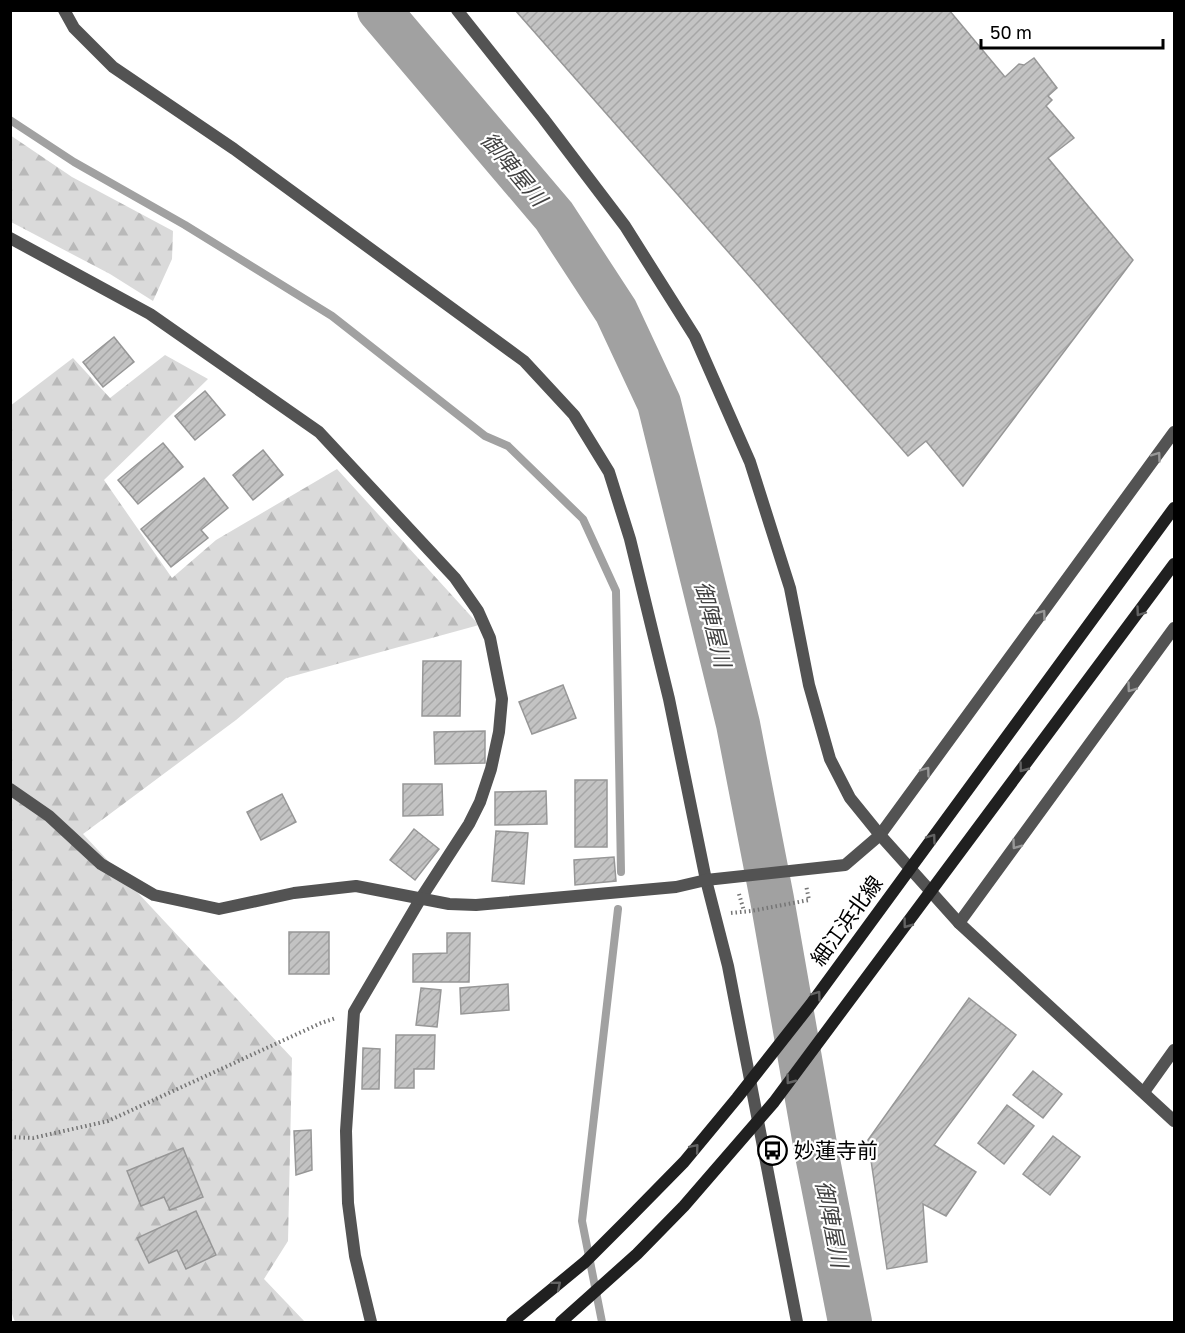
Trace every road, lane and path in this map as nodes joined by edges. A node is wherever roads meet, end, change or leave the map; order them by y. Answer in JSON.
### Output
{"nodes":[{"id":1,"x":64,"y":10,"type":"edge"},
{"id":2,"x":457,"y":10,"type":"edge"},
{"id":3,"x":10,"y":238,"type":"edge"},
{"id":4,"x":1174,"y":432,"type":"edge"},
{"id":5,"x":1174,"y":508,"type":"edge"},
{"id":6,"x":1174,"y":564,"type":"edge"},
{"id":7,"x":1174,"y":628,"type":"edge"},
{"id":8,"x":10,"y":789,"type":"edge"},
{"id":9,"x":880,"y":835,"type":"junction"},
{"id":10,"x":706,"y":880,"type":"junction"},
{"id":11,"x":421,"y":898,"type":"junction"},
{"id":12,"x":801,"y":902,"type":"dead end"},
{"id":13,"x":751,"y":911,"type":"dead end"},
{"id":14,"x":959,"y":923,"type":"junction"},
{"id":15,"x":354,"y":1012,"type":"junction"},
{"id":16,"x":1174,"y":1050,"type":"edge"},
{"id":17,"x":1144,"y":1092,"type":"junction"},
{"id":18,"x":1174,"y":1121,"type":"edge"},
{"id":19,"x":10,"y":1137,"type":"edge"},
{"id":20,"x":371,"y":1323,"type":"edge"},
{"id":21,"x":512,"y":1323,"type":"edge"},
{"id":22,"x":561,"y":1323,"type":"edge"},
{"id":23,"x":797,"y":1323,"type":"edge"}],
"edges":[{"from":1,"to":10,"type":"street"},
{"from":2,"to":9,"type":"street"},
{"from":3,"to":11,"type":"street"},
{"from":9,"to":4,"type":"street","one_way":true},
{"from":21,"to":5,"type":"main road","name":"細江浜北線","one_way":true,"bridge":true},
{"from":6,"to":22,"type":"main road","one_way":true,"bridge":true},
{"from":7,"to":14,"type":"street","one_way":true},
{"from":8,"to":11,"type":"street"},
{"from":9,"to":10,"type":"street"},
{"from":9,"to":14,"type":"street"},
{"from":10,"to":11,"type":"street"},
{"from":10,"to":23,"type":"street"},
{"from":11,"to":15,"type":"street"},
{"from":12,"to":13,"type":"path"},
{"from":14,"to":17,"type":"street"},
{"from":15,"to":19,"type":"path"},
{"from":15,"to":20,"type":"street"},
{"from":16,"to":17,"type":"street"},
{"from":17,"to":18,"type":"street"}]}
